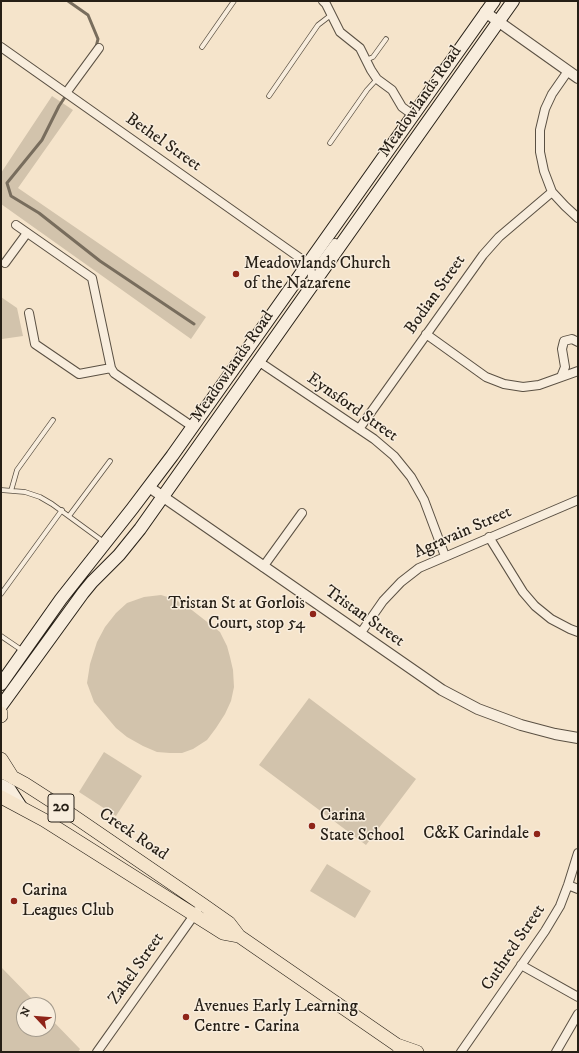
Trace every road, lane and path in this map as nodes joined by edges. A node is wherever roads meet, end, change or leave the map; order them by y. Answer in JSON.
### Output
{"nodes":[{"id":1,"x":234,"y":1,"type":"edge"},
{"id":2,"x":494,"y":1,"type":"edge"},
{"id":3,"x":513,"y":1,"type":"edge"},
{"id":4,"x":327,"y":2,"type":"edge"},
{"id":5,"x":485,"y":12,"type":"junction"},
{"id":6,"x":331,"y":15,"type":"junction"},
{"id":7,"x":498,"y":22,"type":"junction"},
{"id":8,"x":386,"y":39,"type":"dead end"},
{"id":9,"x":1,"y":47,"type":"edge"},
{"id":10,"x":202,"y":47,"type":"dead end"},
{"id":11,"x":99,"y":48,"type":"dead end"},
{"id":12,"x":366,"y":60,"type":"junction"},
{"id":13,"x":568,"y":71,"type":"junction"},
{"id":14,"x":578,"y":78,"type":"edge"},
{"id":15,"x":377,"y":79,"type":"junction"},
{"id":16,"x":63,"y":91,"type":"junction"},
{"id":17,"x":269,"y":96,"type":"dead end"},
{"id":18,"x":413,"y":115,"type":"junction"},
{"id":19,"x":330,"y":143,"type":"dead end"},
{"id":20,"x":552,"y":192,"type":"junction"},
{"id":21,"x":374,"y":197,"type":"junction"},
{"id":22,"x":578,"y":218,"type":"edge"},
{"id":23,"x":16,"y":225,"type":"dead end"},
{"id":24,"x":27,"y":233,"type":"junction"},
{"id":25,"x":5,"y":263,"type":"dead end"},
{"id":26,"x":308,"y":263,"type":"junction"},
{"id":27,"x":311,"y":287,"type":"junction"},
{"id":28,"x":28,"y":313,"type":"dead end"},
{"id":29,"x":426,"y":334,"type":"junction"},
{"id":30,"x":578,"y":342,"type":"edge"},
{"id":31,"x":258,"y":361,"type":"junction"},
{"id":32,"x":111,"y":368,"type":"junction"},
{"id":33,"x":578,"y":371,"type":"edge"},
{"id":34,"x":561,"y":378,"type":"junction"},
{"id":35,"x":53,"y":420,"type":"dead end"},
{"id":36,"x":193,"y":427,"type":"junction"},
{"id":37,"x":359,"y":429,"type":"junction"},
{"id":38,"x":110,"y":460,"type":"dead end"},
{"id":39,"x":149,"y":487,"type":"junction"},
{"id":40,"x":1,"y":490,"type":"edge"},
{"id":41,"x":11,"y":491,"type":"junction"},
{"id":42,"x":162,"y":497,"type":"junction"},
{"id":43,"x":578,"y":500,"type":"edge"},
{"id":44,"x":62,"y":510,"type":"junction"},
{"id":45,"x":302,"y":512,"type":"dead end"},
{"id":46,"x":70,"y":516,"type":"junction"},
{"id":47,"x":489,"y":537,"type":"junction"},
{"id":48,"x":106,"y":543,"type":"junction"},
{"id":49,"x":445,"y":556,"type":"junction"},
{"id":50,"x":264,"y":567,"type":"junction"},
{"id":51,"x":1,"y":594,"type":"edge"},
{"id":52,"x":578,"y":632,"type":"edge"},
{"id":53,"x":360,"y":634,"type":"junction"},
{"id":54,"x":1,"y":636,"type":"edge"},
{"id":55,"x":24,"y":652,"type":"junction"},
{"id":56,"x":35,"y":659,"type":"junction"},
{"id":57,"x":1,"y":684,"type":"edge"},
{"id":58,"x":1,"y":706,"type":"edge"},
{"id":59,"x":578,"y":738,"type":"edge"},
{"id":60,"x":1,"y":759,"type":"edge"},
{"id":61,"x":1,"y":771,"type":"edge"},
{"id":62,"x":13,"y":778,"type":"junction"},
{"id":63,"x":1,"y":785,"type":"edge"},
{"id":64,"x":1,"y":797,"type":"edge"},
{"id":65,"x":21,"y":808,"type":"junction"},
{"id":66,"x":578,"y":853,"type":"edge"},
{"id":67,"x":568,"y":885,"type":"junction"},
{"id":68,"x":578,"y":889,"type":"edge"},
{"id":69,"x":198,"y":909,"type":"junction"},
{"id":70,"x":521,"y":965,"type":"junction"},
{"id":71,"x":578,"y":997,"type":"edge"},
{"id":72,"x":578,"y":1014,"type":"edge"},
{"id":73,"x":400,"y":1048,"type":"edge"},
{"id":74,"x":97,"y":1052,"type":"edge"},
{"id":75,"x":418,"y":1052,"type":"edge"},
{"id":76,"x":461,"y":1052,"type":"edge"},
{"id":77,"x":556,"y":1052,"type":"edge"}],
"edges":[{"from":1,"to":10,"type":"lane"},
{"from":2,"to":5,"type":"main road","name":"Meadowlands Road"},
{"from":3,"to":7,"type":"main road","name":"Meadowlands Road"},
{"from":4,"to":6,"type":"street"},
{"from":5,"to":7,"type":"street"},
{"from":5,"to":18,"type":"main road","name":"Meadowlands Road"},
{"from":6,"to":12,"type":"street"},
{"from":6,"to":17,"type":"lane"},
{"from":7,"to":13,"type":"street"},
{"from":7,"to":21,"type":"main road","name":"Meadowlands Road"},
{"from":8,"to":12,"type":"lane"},
{"from":9,"to":16,"type":"street","name":"Bethel Street"},
{"from":11,"to":16,"type":"street"},
{"from":12,"to":15,"type":"street"},
{"from":13,"to":14,"type":"street"},
{"from":13,"to":20,"type":"street"},
{"from":15,"to":18,"type":"street"},
{"from":15,"to":19,"type":"lane"},
{"from":16,"to":26,"type":"street","name":"Bethel Street"},
{"from":18,"to":26,"type":"main road","name":"Meadowlands Road"},
{"from":20,"to":22,"type":"street"},
{"from":20,"to":29,"type":"street","name":"Bodian Street"},
{"from":21,"to":26,"type":"street"},
{"from":21,"to":27,"type":"main road","name":"Meadowlands Road"},
{"from":23,"to":24,"type":"street"},
{"from":24,"to":25,"type":"street"},
{"from":24,"to":32,"type":"street"},
{"from":26,"to":27,"type":"street"},
{"from":26,"to":36,"type":"main road","name":"Meadowlands Road"},
{"from":27,"to":31,"type":"main road","name":"Meadowlands Road"},
{"from":28,"to":32,"type":"street"},
{"from":29,"to":34,"type":"street"},
{"from":29,"to":37,"type":"street","name":"Bodian Street"},
{"from":30,"to":34,"type":"street"},
{"from":31,"to":37,"type":"street","name":"Eynsford Street"},
{"from":31,"to":42,"type":"main road","name":"Meadowlands Road"},
{"from":32,"to":36,"type":"street"},
{"from":33,"to":34,"type":"street"},
{"from":35,"to":41,"type":"lane"},
{"from":36,"to":39,"type":"main road","name":"Meadowlands Road"},
{"from":37,"to":49,"type":"street","name":"Eynsford Street"},
{"from":38,"to":46,"type":"lane"},
{"from":39,"to":42,"type":"street","name":"Tristan Street"},
{"from":39,"to":48,"type":"main road","name":"Meadowlands Road"},
{"from":40,"to":41,"type":"lane"},
{"from":41,"to":44,"type":"lane"},
{"from":42,"to":50,"type":"street","name":"Tristan Street"},
{"from":42,"to":56,"type":"main road","name":"Meadowlands Road"},
{"from":43,"to":47,"type":"street","name":"Agravain Street"},
{"from":44,"to":46,"type":"lane"},
{"from":44,"to":51,"type":"lane"},
{"from":45,"to":50,"type":"street"},
{"from":46,"to":48,"type":"lane"},
{"from":47,"to":49,"type":"street","name":"Agravain Street"},
{"from":47,"to":52,"type":"street"},
{"from":48,"to":55,"type":"main road","name":"Meadowlands Road"},
{"from":49,"to":53,"type":"street","name":"Agravain Street"},
{"from":50,"to":53,"type":"street","name":"Tristan Street"},
{"from":53,"to":59,"type":"street","name":"Tristan Street"},
{"from":54,"to":55,"type":"lane"},
{"from":55,"to":56,"type":"lane"},
{"from":55,"to":57,"type":"main road","name":"Meadowlands Road"},
{"from":56,"to":58,"type":"main road","name":"Meadowlands Road"},
{"from":60,"to":62,"type":"main road"},
{"from":61,"to":62,"type":"main road","name":"Creek Road","number":"20"},
{"from":62,"to":69,"type":"main road","name":"Creek Road","number":"20"},
{"from":63,"to":65,"type":"main road"},
{"from":64,"to":65,"type":"main road","name":"Creek Road","number":"20"},
{"from":65,"to":69,"type":"main road","name":"Creek Road","number":"20"},
{"from":66,"to":67,"type":"street","name":"Cuthred Street"},
{"from":67,"to":68,"type":"street"},
{"from":67,"to":70,"type":"street","name":"Cuthred Street"},
{"from":69,"to":73,"type":"main road","name":"Creek Road","number":"20"},
{"from":69,"to":74,"type":"street","name":"Zahel Street"},
{"from":70,"to":71,"type":"street"},
{"from":70,"to":76,"type":"street","name":"Cuthred Street"},
{"from":72,"to":77,"type":"street"},
{"from":73,"to":75,"type":"main road","name":"Creek Road","number":"20"}]}
